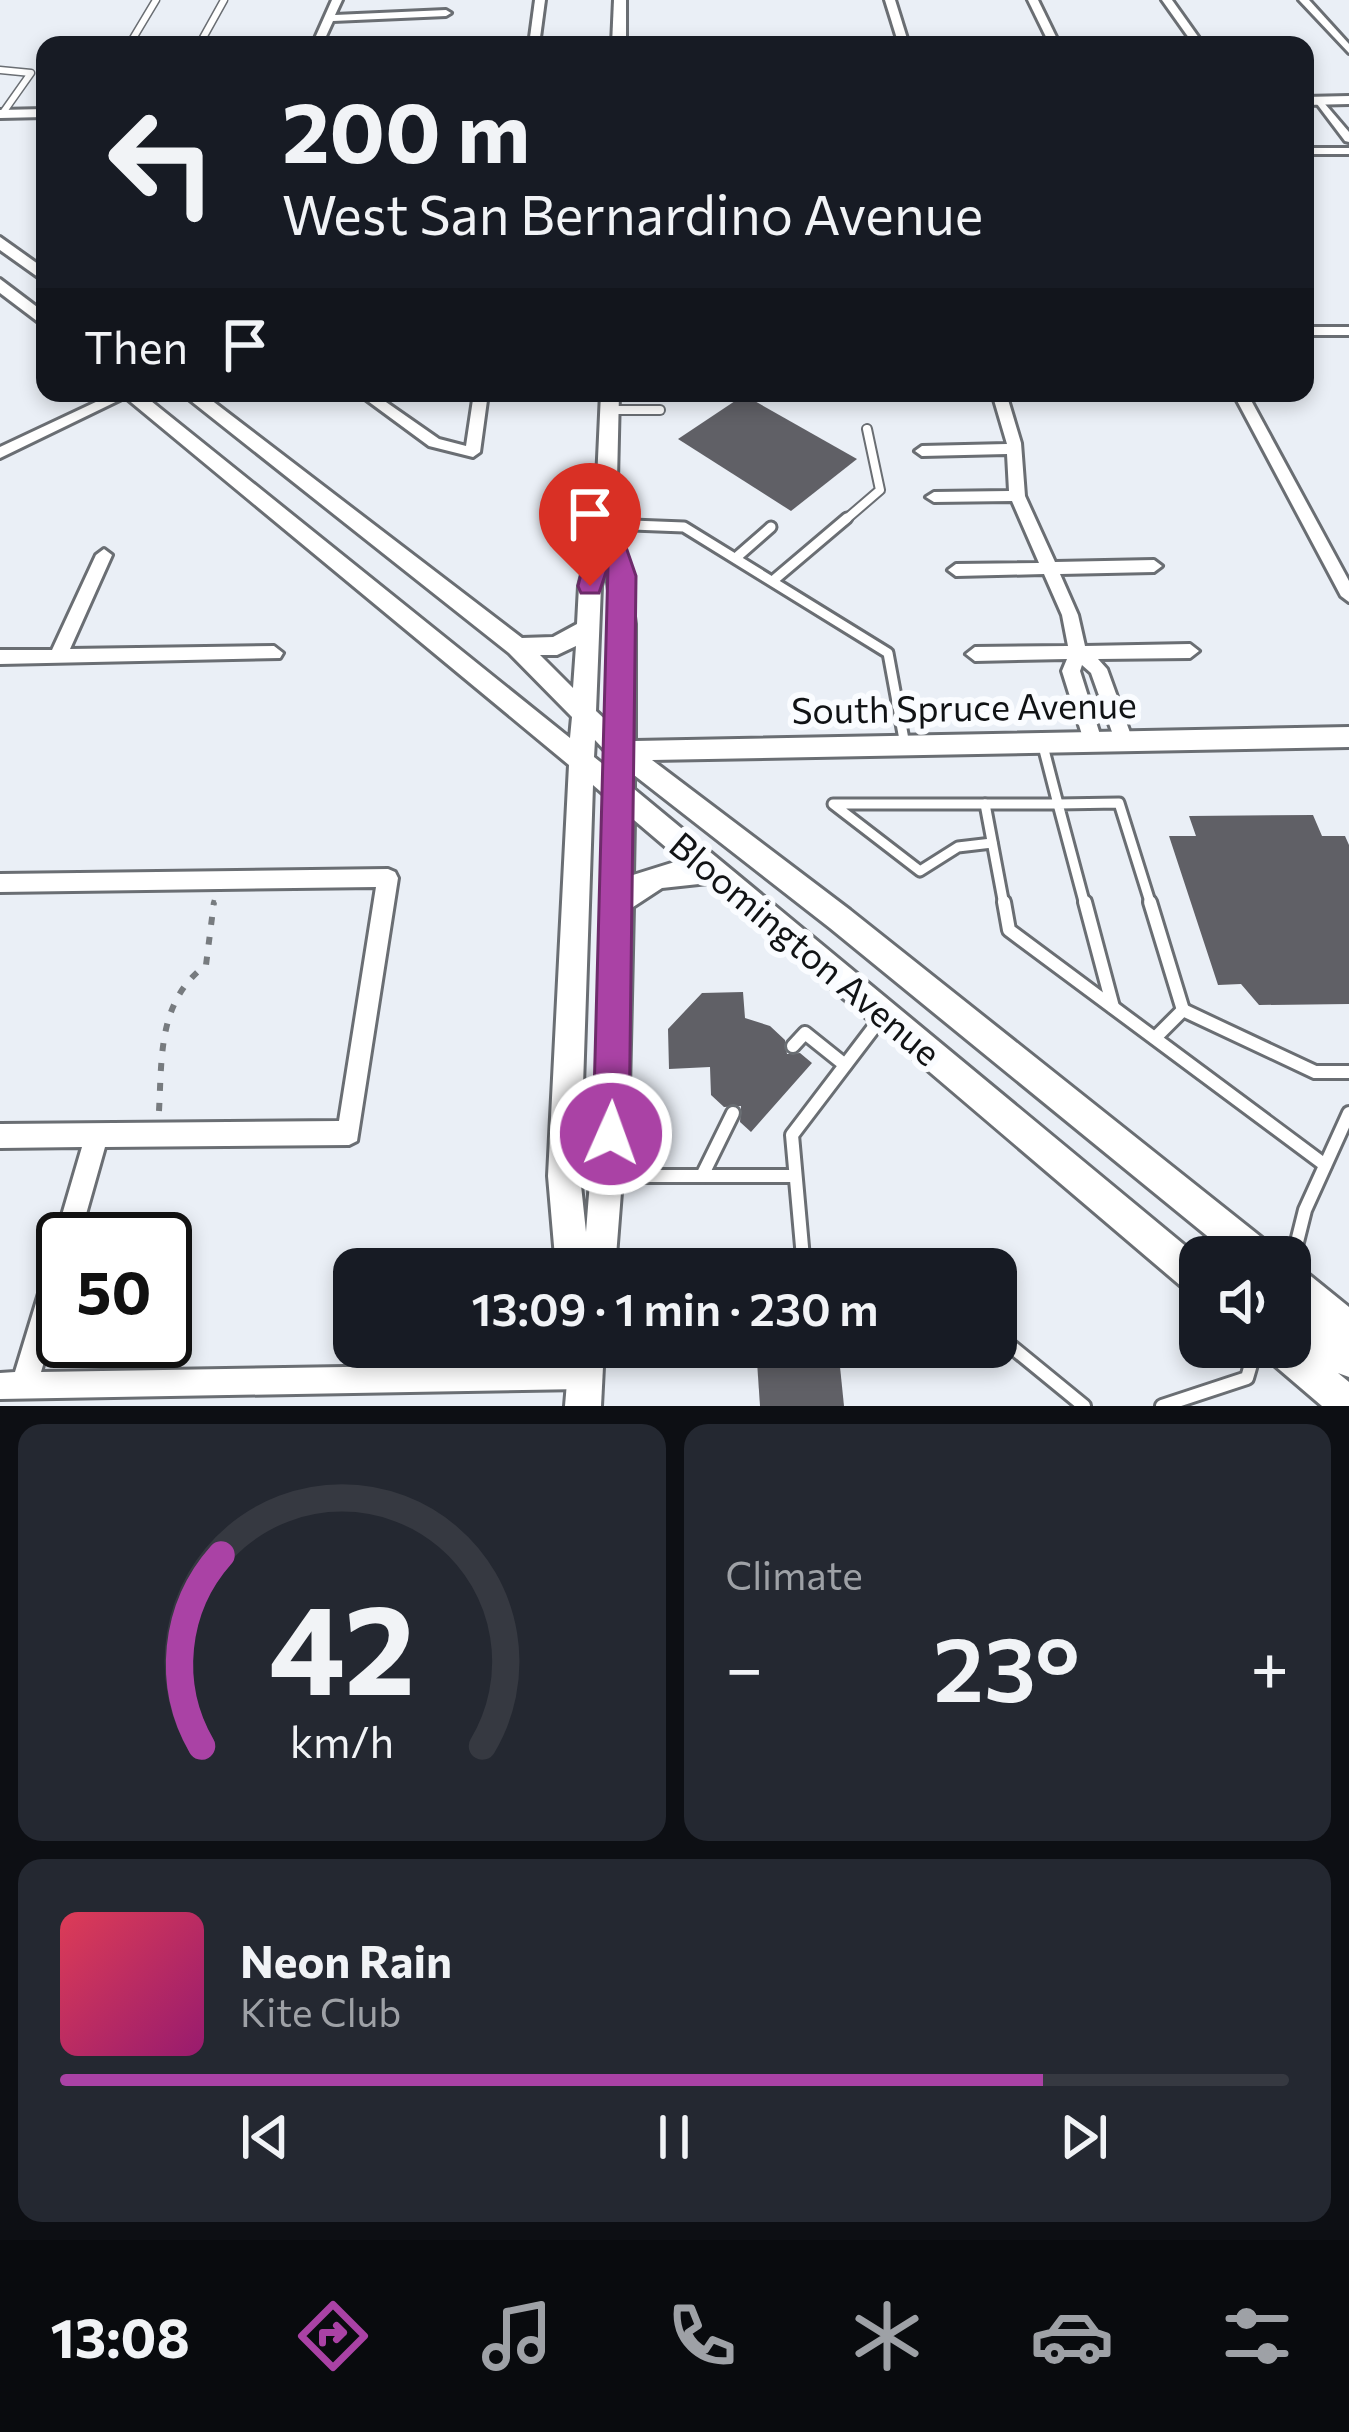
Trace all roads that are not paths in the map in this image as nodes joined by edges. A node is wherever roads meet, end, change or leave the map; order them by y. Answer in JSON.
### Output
{"nodes":[{"id":1,"x":157,"y":0,"type":"edge"},
{"id":2,"x":224,"y":0,"type":"edge"},
{"id":3,"x":337,"y":0,"type":"edge"},
{"id":4,"x":540,"y":0,"type":"edge"},
{"id":5,"x":620,"y":0,"type":"edge"},
{"id":6,"x":890,"y":0,"type":"edge"},
{"id":7,"x":1033,"y":0,"type":"edge"},
{"id":8,"x":1167,"y":0,"type":"edge"},
{"id":9,"x":1304,"y":0,"type":"edge"},
{"id":10,"x":446,"y":13,"type":"dead end"},
{"id":11,"x":329,"y":18,"type":"junction"},
{"id":12,"x":135,"y":36,"type":"edge"},
{"id":13,"x":204,"y":36,"type":"edge"},
{"id":14,"x":321,"y":36,"type":"edge"},
{"id":15,"x":535,"y":36,"type":"edge"},
{"id":16,"x":619,"y":36,"type":"edge"},
{"id":17,"x":901,"y":36,"type":"edge"},
{"id":18,"x":1050,"y":36,"type":"edge"},
{"id":19,"x":1193,"y":36,"type":"edge"},
{"id":20,"x":1349,"y":50,"type":"edge"},
{"id":21,"x":0,"y":70,"type":"edge"},
{"id":22,"x":1314,"y":100,"type":"edge"},
{"id":23,"x":1349,"y":100,"type":"edge"},
{"id":24,"x":1314,"y":102,"type":"edge"},
{"id":25,"x":36,"y":113,"type":"edge"},
{"id":26,"x":1,"y":114,"type":"edge"},
{"id":27,"x":1349,"y":139,"type":"edge"},
{"id":28,"x":1314,"y":151,"type":"edge"},
{"id":29,"x":1349,"y":151,"type":"edge"},
{"id":30,"x":0,"y":242,"type":"edge"},
{"id":31,"x":36,"y":271,"type":"edge"},
{"id":32,"x":0,"y":284,"type":"edge"},
{"id":33,"x":36,"y":314,"type":"edge"},
{"id":34,"x":1314,"y":331,"type":"edge"},
{"id":35,"x":1349,"y":331,"type":"edge"},
{"id":36,"x":109,"y":402,"type":"edge"},
{"id":37,"x":139,"y":402,"type":"edge"},
{"id":38,"x":202,"y":402,"type":"edge"},
{"id":39,"x":377,"y":402,"type":"edge"},
{"id":40,"x":481,"y":402,"type":"edge"},
{"id":41,"x":610,"y":402,"type":"edge"},
{"id":42,"x":1001,"y":402,"type":"edge"},
{"id":43,"x":1245,"y":402,"type":"edge"},
{"id":44,"x":660,"y":410,"type":"dead end"},
{"id":45,"x":867,"y":429,"type":"dead end"},
{"id":46,"x":1014,"y":449,"type":"junction"},
{"id":47,"x":922,"y":452,"type":"dead end"},
{"id":48,"x":0,"y":453,"type":"edge"},
{"id":49,"x":1017,"y":496,"type":"junction"},
{"id":50,"x":934,"y":497,"type":"dead end"},
{"id":51,"x":606,"y":524,"type":"junction"},
{"id":52,"x":772,"y":526,"type":"dead end"},
{"id":53,"x":104,"y":555,"type":"dead end"},
{"id":54,"x":738,"y":556,"type":"junction"},
{"id":55,"x":1154,"y":566,"type":"dead end"},
{"id":56,"x":956,"y":570,"type":"dead end"},
{"id":57,"x":1053,"y":570,"type":"junction"},
{"id":58,"x":775,"y":579,"type":"junction"},
{"id":59,"x":1349,"y":596,"type":"edge"},
{"id":60,"x":589,"y":628,"type":"junction"},
{"id":61,"x":517,"y":647,"type":"junction"},
{"id":62,"x":1190,"y":651,"type":"dead end"},
{"id":63,"x":274,"y":652,"type":"dead end"},
{"id":64,"x":1078,"y":652,"type":"junction"},
{"id":65,"x":975,"y":654,"type":"dead end"},
{"id":66,"x":58,"y":656,"type":"junction"},
{"id":67,"x":0,"y":657,"type":"edge"},
{"id":68,"x":584,"y":712,"type":"junction"},
{"id":69,"x":1349,"y":737,"type":"edge"},
{"id":70,"x":1094,"y":741,"type":"junction"},
{"id":71,"x":1124,"y":741,"type":"junction"},
{"id":72,"x":1042,"y":742,"type":"junction"},
{"id":73,"x":904,"y":746,"type":"junction"},
{"id":74,"x":621,"y":751,"type":"junction"},
{"id":75,"x":583,"y":762,"type":"junction"},
{"id":76,"x":621,"y":796,"type":"junction"},
{"id":77,"x":1058,"y":804,"type":"junction"},
{"id":78,"x":985,"y":805,"type":"junction"},
{"id":79,"x":992,"y":843,"type":"junction"},
{"id":80,"x":711,"y":871,"type":"junction"},
{"id":81,"x":0,"y":884,"type":"edge"},
{"id":82,"x":620,"y":902,"type":"junction"},
{"id":83,"x":1113,"y":1007,"type":"junction"},
{"id":84,"x":1183,"y":1010,"type":"junction"},
{"id":85,"x":884,"y":1014,"type":"junction"},
{"id":86,"x":1155,"y":1038,"type":"junction"},
{"id":87,"x":793,"y":1046,"type":"dead end"},
{"id":88,"x":845,"y":1065,"type":"junction"},
{"id":89,"x":1349,"y":1072,"type":"edge"},
{"id":90,"x":733,"y":1113,"type":"dead end"},
{"id":91,"x":1349,"y":1113,"type":"edge"},
{"id":92,"x":97,"y":1135,"type":"junction"},
{"id":93,"x":0,"y":1136,"type":"edge"},
{"id":94,"x":1325,"y":1165,"type":"junction"},
{"id":95,"x":564,"y":1176,"type":"junction"},
{"id":96,"x":609,"y":1176,"type":"junction"},
{"id":97,"x":702,"y":1176,"type":"junction"},
{"id":98,"x":795,"y":1176,"type":"junction"},
{"id":99,"x":76,"y":1212,"type":"edge"},
{"id":100,"x":1233,"y":1236,"type":"edge"},
{"id":101,"x":1298,"y":1236,"type":"edge"},
{"id":102,"x":571,"y":1248,"type":"edge"},
{"id":103,"x":600,"y":1248,"type":"edge"},
{"id":104,"x":802,"y":1248,"type":"edge"},
{"id":105,"x":1179,"y":1262,"type":"edge"},
{"id":106,"x":1311,"y":1298,"type":"edge"},
{"id":107,"x":36,"y":1324,"type":"edge"},
{"id":108,"x":1349,"y":1329,"type":"edge"},
{"id":109,"x":1311,"y":1333,"type":"edge"},
{"id":110,"x":1017,"y":1351,"type":"edge"},
{"id":111,"x":1349,"y":1360,"type":"edge"},
{"id":112,"x":1250,"y":1368,"type":"edge"},
{"id":113,"x":1304,"y":1368,"type":"edge"},
{"id":114,"x":584,"y":1369,"type":"edge"},
{"id":115,"x":12,"y":1386,"type":"edge"},
{"id":116,"x":1084,"y":1406,"type":"edge"},
{"id":117,"x":1162,"y":1406,"type":"edge"},
{"id":118,"x":1349,"y":1406,"type":"edge"}],
"edges":[{"from":1,"to":12,"type":"lane"},
{"from":2,"to":13,"type":"lane"},
{"from":3,"to":11,"type":"street"},
{"from":4,"to":15,"type":"street"},
{"from":5,"to":16,"type":"main road"},
{"from":6,"to":17,"type":"street"},
{"from":7,"to":18,"type":"street"},
{"from":8,"to":19,"type":"street"},
{"from":9,"to":20,"type":"street"},
{"from":10,"to":11,"type":"street"},
{"from":11,"to":14,"type":"street"},
{"from":21,"to":26,"type":"lane"},
{"from":22,"to":23,"type":"main road"},
{"from":24,"to":27,"type":"street"},
{"from":25,"to":26,"type":"main road"},
{"from":28,"to":29,"type":"street"},
{"from":30,"to":31,"type":"main road"},
{"from":32,"to":33,"type":"main road"},
{"from":34,"to":35,"type":"street"},
{"from":36,"to":48,"type":"street"},
{"from":37,"to":75,"type":"main road","name":"Bloomington Avenue"},
{"from":38,"to":61,"type":"main road","name":"Bloomington Avenue"},
{"from":39,"to":40,"type":"street"},
{"from":41,"to":44,"type":"lane"},
{"from":41,"to":51,"type":"main road"},
{"from":42,"to":46,"type":"street"},
{"from":43,"to":59,"type":"street"},
{"from":45,"to":58,"type":"lane"},
{"from":46,"to":47,"type":"street"},
{"from":46,"to":49,"type":"street"},
{"from":49,"to":50,"type":"street"},
{"from":49,"to":57,"type":"street"},
{"from":51,"to":54,"type":"lane"},
{"from":51,"to":60,"type":"main road"},
{"from":51,"to":74,"type":"main road"},
{"from":52,"to":54,"type":"lane"},
{"from":53,"to":66,"type":"street"},
{"from":54,"to":58,"type":"lane"},
{"from":55,"to":57,"type":"street"},
{"from":56,"to":57,"type":"street"},
{"from":57,"to":64,"type":"street"},
{"from":58,"to":73,"type":"lane"},
{"from":60,"to":61,"type":"main road"},
{"from":60,"to":68,"type":"main road"},
{"from":61,"to":68,"type":"main road","name":"Bloomington Avenue"},
{"from":62,"to":64,"type":"street"},
{"from":63,"to":66,"type":"street"},
{"from":64,"to":65,"type":"street"},
{"from":64,"to":70,"type":"street"},
{"from":64,"to":71,"type":"street"},
{"from":66,"to":67,"type":"street"},
{"from":68,"to":74,"type":"main road","name":"Bloomington Avenue"},
{"from":68,"to":75,"type":"main road"},
{"from":69,"to":71,"type":"main road","name":"South Spruce Avenue"},
{"from":70,"to":71,"type":"main road","name":"South Spruce Avenue"},
{"from":70,"to":72,"type":"main road","name":"South Spruce Avenue"},
{"from":72,"to":73,"type":"main road","name":"South Spruce Avenue"},
{"from":72,"to":77,"type":"lane"},
{"from":73,"to":74,"type":"main road","name":"South Spruce Avenue"},
{"from":74,"to":75,"type":"main road","name":"South Spruce Avenue"},
{"from":74,"to":76,"type":"main road"},
{"from":74,"to":100,"type":"main road","name":"Bloomington Avenue"},
{"from":75,"to":76,"type":"main road","name":"Bloomington Avenue"},
{"from":75,"to":95,"type":"main road"},
{"from":76,"to":80,"type":"main road","name":"Bloomington Avenue"},
{"from":76,"to":82,"type":"main road"},
{"from":77,"to":78,"type":"lane"},
{"from":77,"to":83,"type":"lane"},
{"from":77,"to":84,"type":"lane"},
{"from":78,"to":79,"type":"lane"},
{"from":78,"to":79,"type":"lane"},
{"from":79,"to":83,"type":"lane"},
{"from":80,"to":82,"type":"main road"},
{"from":80,"to":85,"type":"main road","name":"Bloomington Avenue"},
{"from":81,"to":92,"type":"street"},
{"from":82,"to":96,"type":"main road"},
{"from":83,"to":86,"type":"lane"},
{"from":84,"to":86,"type":"lane"},
{"from":84,"to":89,"type":"lane"},
{"from":85,"to":88,"type":"lane"},
{"from":85,"to":105,"type":"main road","name":"Bloomington Avenue"},
{"from":86,"to":94,"type":"lane"},
{"from":87,"to":88,"type":"lane"},
{"from":88,"to":98,"type":"lane"},
{"from":90,"to":97,"type":"lane"},
{"from":91,"to":94,"type":"lane"},
{"from":92,"to":93,"type":"street"},
{"from":92,"to":99,"type":"street"},
{"from":94,"to":101,"type":"lane"},
{"from":95,"to":96,"type":"lane"},
{"from":95,"to":102,"type":"main road"},
{"from":96,"to":97,"type":"lane"},
{"from":96,"to":103,"type":"main road"},
{"from":97,"to":98,"type":"lane"},
{"from":98,"to":104,"type":"lane"},
{"from":106,"to":108,"type":"main road"},
{"from":107,"to":115,"type":"street"},
{"from":109,"to":111,"type":"main road"},
{"from":110,"to":116,"type":"lane"},
{"from":112,"to":117,"type":"lane"},
{"from":113,"to":118,"type":"main road"},
{"from":114,"to":115,"type":"street"}]}
